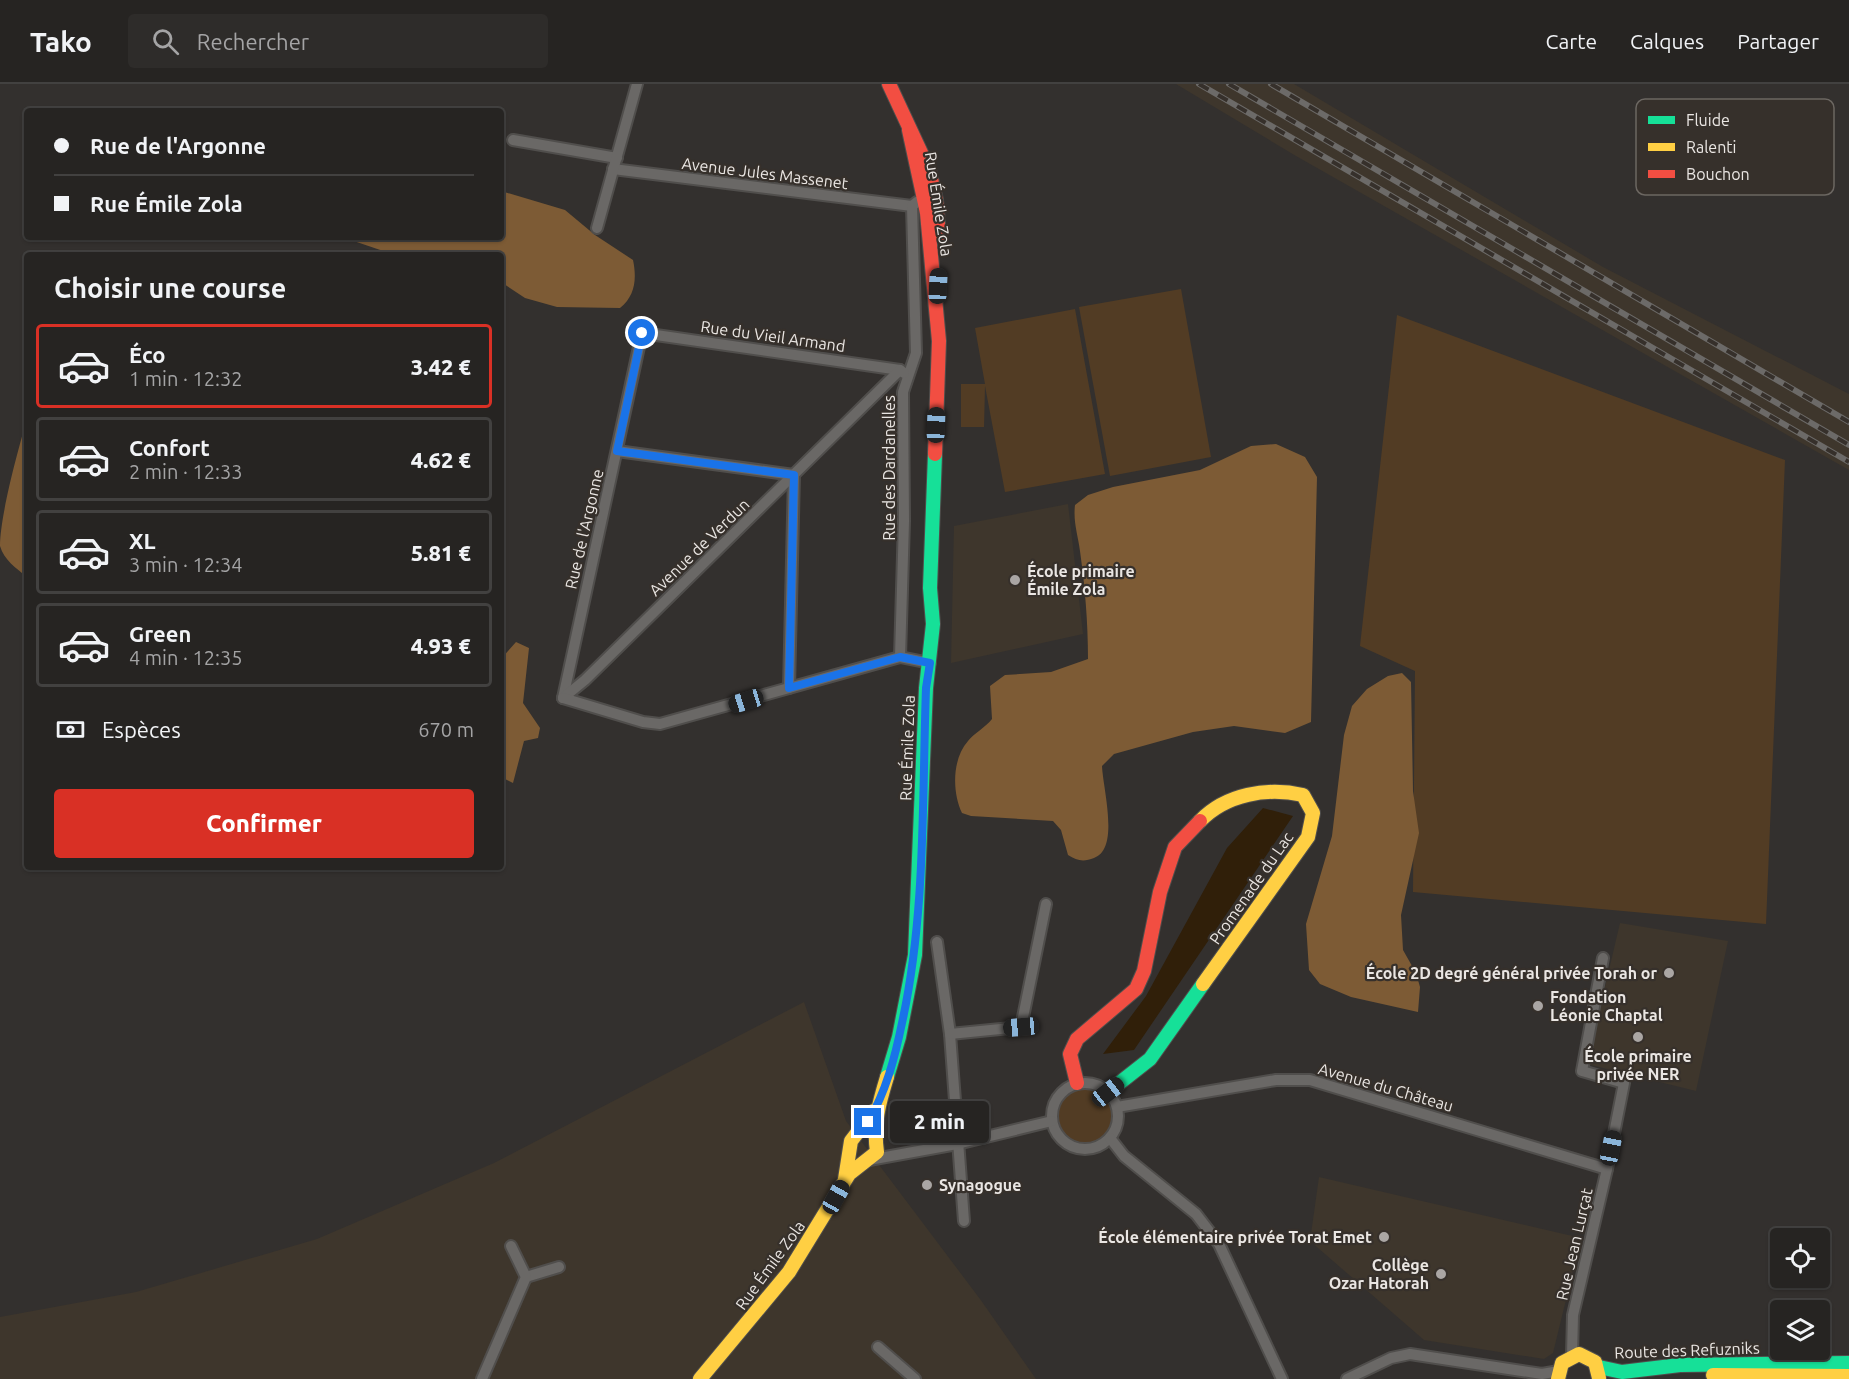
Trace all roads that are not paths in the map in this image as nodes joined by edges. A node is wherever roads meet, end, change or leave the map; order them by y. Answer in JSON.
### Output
{"nodes":[{"id":1,"x":637,"y":84,"type":"edge"},
{"id":2,"x":890,"y":86,"type":"edge"},
{"id":3,"x":513,"y":140,"type":"dead end"},
{"id":4,"x":615,"y":163,"type":"junction"},
{"id":5,"x":924,"y":204,"type":"junction"},
{"id":6,"x":597,"y":228,"type":"dead end"},
{"id":7,"x":642,"y":333,"type":"joint"},
{"id":8,"x":903,"y":372,"type":"junction"},
{"id":9,"x":617,"y":451,"type":"junction"},
{"id":10,"x":794,"y":475,"type":"junction"},
{"id":11,"x":900,"y":657,"type":"junction"},
{"id":12,"x":930,"y":663,"type":"junction"},
{"id":13,"x":789,"y":688,"type":"junction"},
{"id":14,"x":563,"y":698,"type":"junction"},
{"id":15,"x":1046,"y":904,"type":"dead end"},
{"id":16,"x":937,"y":942,"type":"dead end"},
{"id":17,"x":1603,"y":958,"type":"dead end"},
{"id":18,"x":950,"y":1034,"type":"junction"},
{"id":19,"x":1077,"y":1083,"type":"junction"},
{"id":20,"x":1108,"y":1092,"type":"junction"},
{"id":21,"x":879,"y":1102,"type":"junction"},
{"id":22,"x":1117,"y":1107,"type":"junction"},
{"id":23,"x":1052,"y":1121,"type":"junction"},
{"id":24,"x":858,"y":1133,"type":"junction"},
{"id":25,"x":1110,"y":1138,"type":"junction"},
{"id":26,"x":876,"y":1141,"type":"junction"},
{"id":27,"x":957,"y":1144,"type":"junction"},
{"id":28,"x":850,"y":1149,"type":"junction"},
{"id":29,"x":897,"y":1155,"type":"junction"},
{"id":30,"x":867,"y":1160,"type":"junction"},
{"id":31,"x":1607,"y":1169,"type":"junction"},
{"id":32,"x":844,"y":1182,"type":"junction"},
{"id":33,"x":964,"y":1221,"type":"dead end"},
{"id":34,"x":511,"y":1246,"type":"dead end"},
{"id":35,"x":559,"y":1267,"type":"dead end"},
{"id":36,"x":526,"y":1277,"type":"junction"},
{"id":37,"x":878,"y":1347,"type":"dead end"},
{"id":38,"x":1572,"y":1355,"type":"junction"},
{"id":39,"x":714,"y":1362,"type":"junction"},
{"id":40,"x":1849,"y":1363,"type":"edge"},
{"id":41,"x":1599,"y":1373,"type":"edge"},
{"id":42,"x":1558,"y":1375,"type":"edge"},
{"id":43,"x":1849,"y":1376,"type":"edge"},
{"id":44,"x":482,"y":1379,"type":"edge"},
{"id":45,"x":690,"y":1379,"type":"edge"},
{"id":46,"x":700,"y":1379,"type":"edge"},
{"id":47,"x":915,"y":1379,"type":"edge"},
{"id":48,"x":1281,"y":1379,"type":"edge"},
{"id":49,"x":1347,"y":1379,"type":"edge"},
{"id":50,"x":1649,"y":1379,"type":"edge"}],
"edges":[{"from":1,"to":4,"type":"street"},
{"from":2,"to":5,"type":"main road","name":"Rue Émile Zola"},
{"from":3,"to":4,"type":"street","name":"Avenue Jules Massenet"},
{"from":4,"to":5,"type":"street","name":"Avenue Jules Massenet"},
{"from":4,"to":6,"type":"street"},
{"from":5,"to":8,"type":"street","name":"Rue des Dardanelles"},
{"from":5,"to":12,"type":"main road","name":"Rue Émile Zola"},
{"from":7,"to":8,"type":"street","name":"Rue du Vieil Armand"},
{"from":7,"to":9,"type":"street","name":"Rue de l'Argonne"},
{"from":8,"to":10,"type":"street","name":"Avenue de Verdun"},
{"from":8,"to":11,"type":"street","name":"Rue des Dardanelles"},
{"from":9,"to":10,"type":"street"},
{"from":9,"to":14,"type":"street","name":"Rue de l'Argonne"},
{"from":10,"to":13,"type":"street"},
{"from":10,"to":14,"type":"street","name":"Avenue de Verdun"},
{"from":11,"to":12,"type":"street"},
{"from":11,"to":13,"type":"street"},
{"from":12,"to":21,"type":"main road","name":"Rue Émile Zola"},
{"from":13,"to":14,"type":"street"},
{"from":15,"to":18,"type":"street"},
{"from":16,"to":18,"type":"street"},
{"from":17,"to":31,"type":"street","name":"Rue Jean Lurçat"},
{"from":18,"to":27,"type":"street"},
{"from":19,"to":20,"type":"street"},
{"from":19,"to":20,"type":"main road","name":"Promenade du Lac"},
{"from":19,"to":23,"type":"street"},
{"from":20,"to":22,"type":"street"},
{"from":21,"to":24,"type":"main road","name":"Rue Émile Zola"},
{"from":21,"to":26,"type":"main road","name":"Rue Émile Zola"},
{"from":22,"to":25,"type":"street"},
{"from":22,"to":31,"type":"street","name":"Avenue du Château"},
{"from":23,"to":25,"type":"street"},
{"from":23,"to":27,"type":"street"},
{"from":24,"to":26,"type":"main road"},
{"from":24,"to":28,"type":"main road"},
{"from":25,"to":48,"type":"street"},
{"from":26,"to":29,"type":"street"},
{"from":26,"to":30,"type":"main road"},
{"from":27,"to":29,"type":"street"},
{"from":27,"to":33,"type":"street"},
{"from":28,"to":30,"type":"main road"},
{"from":28,"to":32,"type":"main road","name":"Rue Émile Zola"},
{"from":29,"to":30,"type":"street"},
{"from":30,"to":32,"type":"main road","name":"Rue Émile Zola"},
{"from":31,"to":38,"type":"street","name":"Rue Jean Lurçat"},
{"from":32,"to":39,"type":"main road","name":"Rue Émile Zola"},
{"from":34,"to":36,"type":"street"},
{"from":35,"to":36,"type":"street"},
{"from":36,"to":44,"type":"street"},
{"from":37,"to":47,"type":"street"},
{"from":38,"to":41,"type":"main road","name":"Route des Refuzniks"},
{"from":38,"to":42,"type":"main road"},
{"from":39,"to":45,"type":"main road","name":"Rue Émile Zola"},
{"from":39,"to":46,"type":"main road","name":"Rue Émile Zola"},
{"from":40,"to":41,"type":"main road","name":"Route des Refuzniks"},
{"from":42,"to":49,"type":"street"},
{"from":43,"to":50,"type":"main road","name":"Route des Refuzniks"}]}
